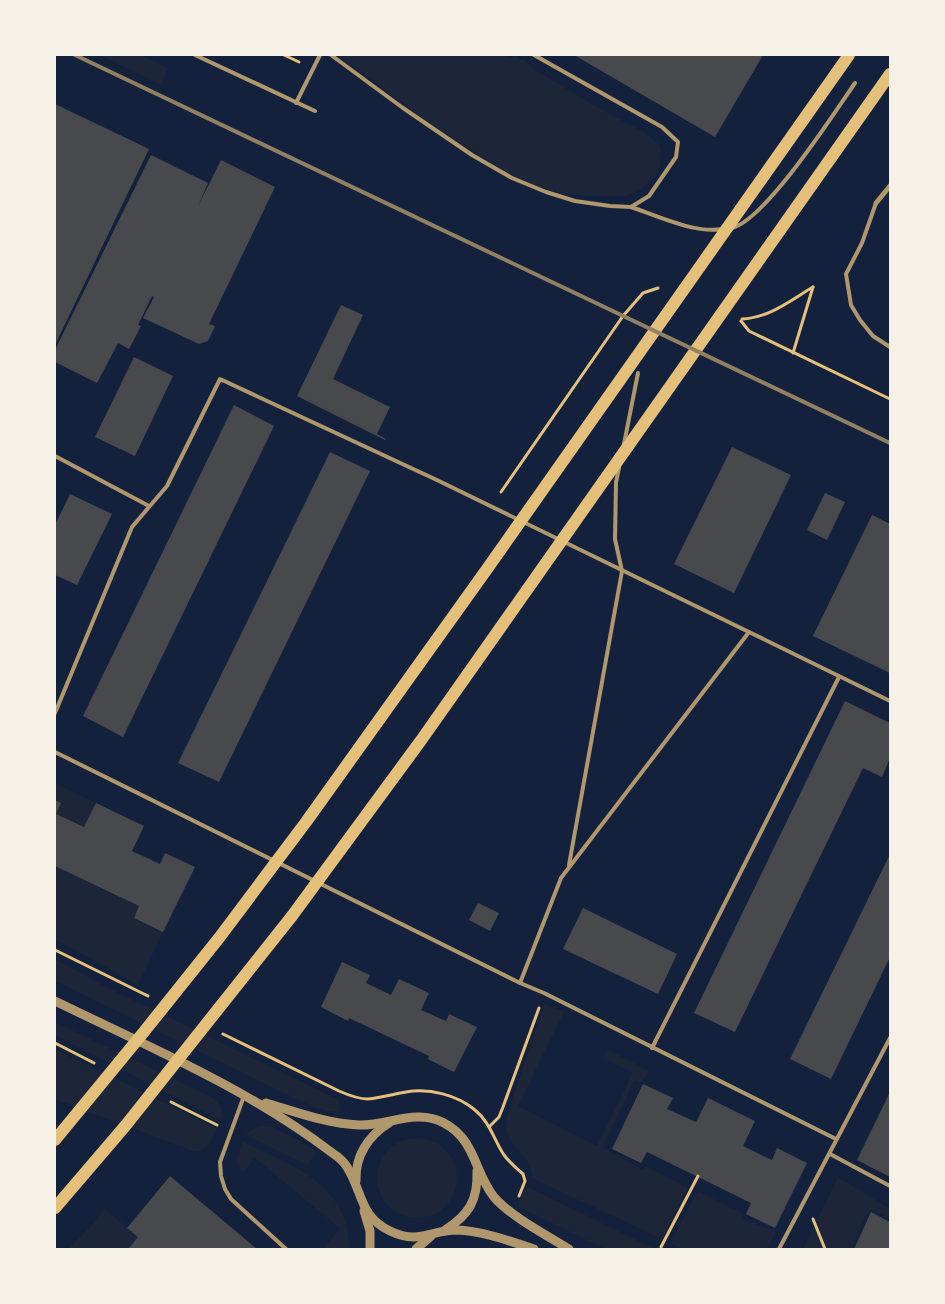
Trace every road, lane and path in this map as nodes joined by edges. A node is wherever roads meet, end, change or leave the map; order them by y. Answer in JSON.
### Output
{"nodes":[{"id":1,"x":195,"y":55,"type":"edge"},
{"id":2,"x":320,"y":55,"type":"edge"},
{"id":3,"x":331,"y":55,"type":"edge"},
{"id":4,"x":534,"y":55,"type":"edge"},
{"id":5,"x":848,"y":55,"type":"edge"},
{"id":6,"x":890,"y":74,"type":"edge"},
{"id":7,"x":855,"y":83,"type":"dead end"},
{"id":8,"x":296,"y":103,"type":"junction"},
{"id":9,"x":315,"y":112,"type":"dead end"},
{"id":10,"x":890,"y":186,"type":"edge"},
{"id":11,"x":876,"y":204,"type":"joint"},
{"id":12,"x":631,"y":207,"type":"junction"},
{"id":13,"x":813,"y":287,"type":"dead end"},
{"id":14,"x":741,"y":319,"type":"dead end"},
{"id":15,"x":890,"y":347,"type":"edge"},
{"id":16,"x":793,"y":353,"type":"junction"},
{"id":17,"x":638,"y":373,"type":"dead end"},
{"id":18,"x":890,"y":399,"type":"edge"},
{"id":19,"x":55,"y":456,"type":"edge"},
{"id":20,"x":149,"y":506,"type":"junction"},
{"id":21,"x":622,"y":571,"type":"junction"},
{"id":22,"x":749,"y":632,"type":"junction"},
{"id":23,"x":839,"y":677,"type":"junction"},
{"id":24,"x":890,"y":701,"type":"edge"},
{"id":25,"x":55,"y":713,"type":"edge"},
{"id":26,"x":55,"y":752,"type":"edge"},
{"id":27,"x":569,"y":867,"type":"junction"},
{"id":28,"x":55,"y":950,"type":"edge"},
{"id":29,"x":520,"y":983,"type":"junction"},
{"id":30,"x":544,"y":993,"type":"junction"},
{"id":31,"x":152,"y":998,"type":"dead end"},
{"id":32,"x":55,"y":1001,"type":"edge"},
{"id":33,"x":215,"y":1029,"type":"dead end"},
{"id":34,"x":890,"y":1038,"type":"edge"},
{"id":35,"x":889,"y":1044,"type":"edge"},
{"id":36,"x":652,"y":1048,"type":"junction"},
{"id":37,"x":247,"y":1096,"type":"junction"},
{"id":38,"x":91,"y":1097,"type":"junction"},
{"id":39,"x":398,"y":1119,"type":"junction"},
{"id":40,"x":490,"y":1127,"type":"junction"},
{"id":41,"x":55,"y":1128,"type":"edge"},
{"id":42,"x":55,"y":1140,"type":"edge"},
{"id":43,"x":836,"y":1140,"type":"junction"},
{"id":44,"x":830,"y":1154,"type":"junction"},
{"id":45,"x":474,"y":1156,"type":"junction"},
{"id":46,"x":698,"y":1176,"type":"dead end"},
{"id":47,"x":890,"y":1186,"type":"edge"},
{"id":48,"x":357,"y":1189,"type":"junction"},
{"id":49,"x":361,"y":1201,"type":"junction"},
{"id":50,"x":516,"y":1204,"type":"dead end"},
{"id":51,"x":55,"y":1208,"type":"edge"},
{"id":52,"x":813,"y":1219,"type":"dead end"},
{"id":53,"x":436,"y":1234,"type":"junction"},
{"id":54,"x":661,"y":1247,"type":"dead end"},
{"id":55,"x":286,"y":1249,"type":"edge"},
{"id":56,"x":370,"y":1249,"type":"edge"},
{"id":57,"x":416,"y":1249,"type":"edge"},
{"id":58,"x":534,"y":1249,"type":"edge"},
{"id":59,"x":569,"y":1249,"type":"edge"},
{"id":60,"x":779,"y":1249,"type":"edge"},
{"id":61,"x":826,"y":1249,"type":"edge"}],
"edges":[{"from":1,"to":8,"type":"lane"},
{"from":2,"to":8,"type":"lane"},
{"from":3,"to":12,"type":"lane"},
{"from":4,"to":12,"type":"lane"},
{"from":5,"to":38,"type":"main road"},
{"from":6,"to":51,"type":"main road"},
{"from":7,"to":12,"type":"lane"},
{"from":8,"to":9,"type":"lane"},
{"from":10,"to":11,"type":"street"},
{"from":11,"to":15,"type":"lane"},
{"from":13,"to":16,"type":"path"},
{"from":14,"to":16,"type":"path"},
{"from":16,"to":18,"type":"path"},
{"from":17,"to":21,"type":"lane"},
{"from":19,"to":20,"type":"lane"},
{"from":20,"to":21,"type":"lane"},
{"from":20,"to":25,"type":"lane"},
{"from":21,"to":22,"type":"lane"},
{"from":21,"to":27,"type":"lane"},
{"from":22,"to":23,"type":"lane"},
{"from":22,"to":27,"type":"lane"},
{"from":23,"to":24,"type":"lane"},
{"from":23,"to":36,"type":"lane"},
{"from":26,"to":29,"type":"lane"},
{"from":27,"to":29,"type":"lane"},
{"from":28,"to":31,"type":"path"},
{"from":29,"to":30,"type":"lane"},
{"from":30,"to":36,"type":"lane"},
{"from":30,"to":40,"type":"path"},
{"from":32,"to":37,"type":"street"},
{"from":33,"to":40,"type":"path"},
{"from":34,"to":35,"type":"lane"},
{"from":35,"to":43,"type":"lane"},
{"from":36,"to":43,"type":"lane"},
{"from":37,"to":39,"type":"street"},
{"from":37,"to":48,"type":"street"},
{"from":37,"to":55,"type":"lane"},
{"from":38,"to":41,"type":"main road"},
{"from":38,"to":42,"type":"main road"},
{"from":39,"to":45,"type":"street"},
{"from":39,"to":48,"type":"street"},
{"from":40,"to":50,"type":"path"},
{"from":43,"to":44,"type":"lane"},
{"from":44,"to":47,"type":"lane"},
{"from":44,"to":60,"type":"lane"},
{"from":45,"to":53,"type":"street"},
{"from":45,"to":59,"type":"street"},
{"from":46,"to":54,"type":"path"},
{"from":48,"to":49,"type":"street"},
{"from":49,"to":53,"type":"street"},
{"from":49,"to":56,"type":"street"},
{"from":52,"to":61,"type":"path"},
{"from":53,"to":57,"type":"street"},
{"from":53,"to":58,"type":"street"}]}
